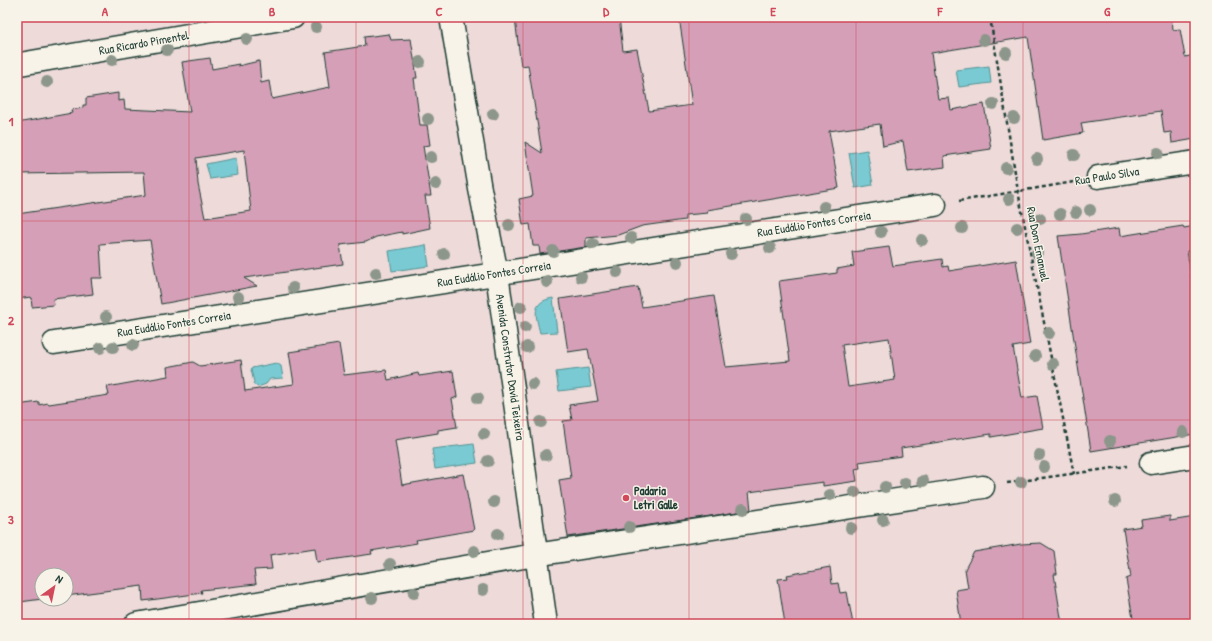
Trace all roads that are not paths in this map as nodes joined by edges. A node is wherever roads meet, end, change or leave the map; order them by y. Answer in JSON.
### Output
{"nodes":[{"id":1,"x":293,"y":17,"type":"edge"},
{"id":2,"x":451,"y":17,"type":"edge"},
{"id":3,"x":20,"y":64,"type":"dead end"},
{"id":4,"x":1195,"y":162,"type":"edge"},
{"id":5,"x":1098,"y":178,"type":"road end"},
{"id":6,"x":935,"y":205,"type":"road end"},
{"id":7,"x":497,"y":274,"type":"junction"},
{"id":8,"x":54,"y":343,"type":"dead end"},
{"id":9,"x":1195,"y":456,"type":"edge"},
{"id":10,"x":1151,"y":462,"type":"road end"},
{"id":11,"x":983,"y":487,"type":"road end"},
{"id":12,"x":535,"y":555,"type":"junction"},
{"id":13,"x":136,"y":624,"type":"edge"},
{"id":14,"x":546,"y":624,"type":"edge"}],
"edges":[{"from":1,"to":3,"type":"street","name":"Rua Ricardo Pimentel"},
{"from":2,"to":7,"type":"street","name":"Avenida Construtor David Teixeira"},
{"from":4,"to":5,"type":"street","name":"Rua Paulo Silva"},
{"from":6,"to":7,"type":"street","name":"Rua Eudálio Fontes Correia"},
{"from":7,"to":8,"type":"street","name":"Rua Eudálio Fontes Correia"},
{"from":7,"to":12,"type":"street","name":"Avenida Construtor David Teixeira"},
{"from":9,"to":10,"type":"street"},
{"from":11,"to":12,"type":"street"},
{"from":12,"to":13,"type":"street"},
{"from":12,"to":14,"type":"street","name":"Avenida Construtor David Teixeira"}]}
